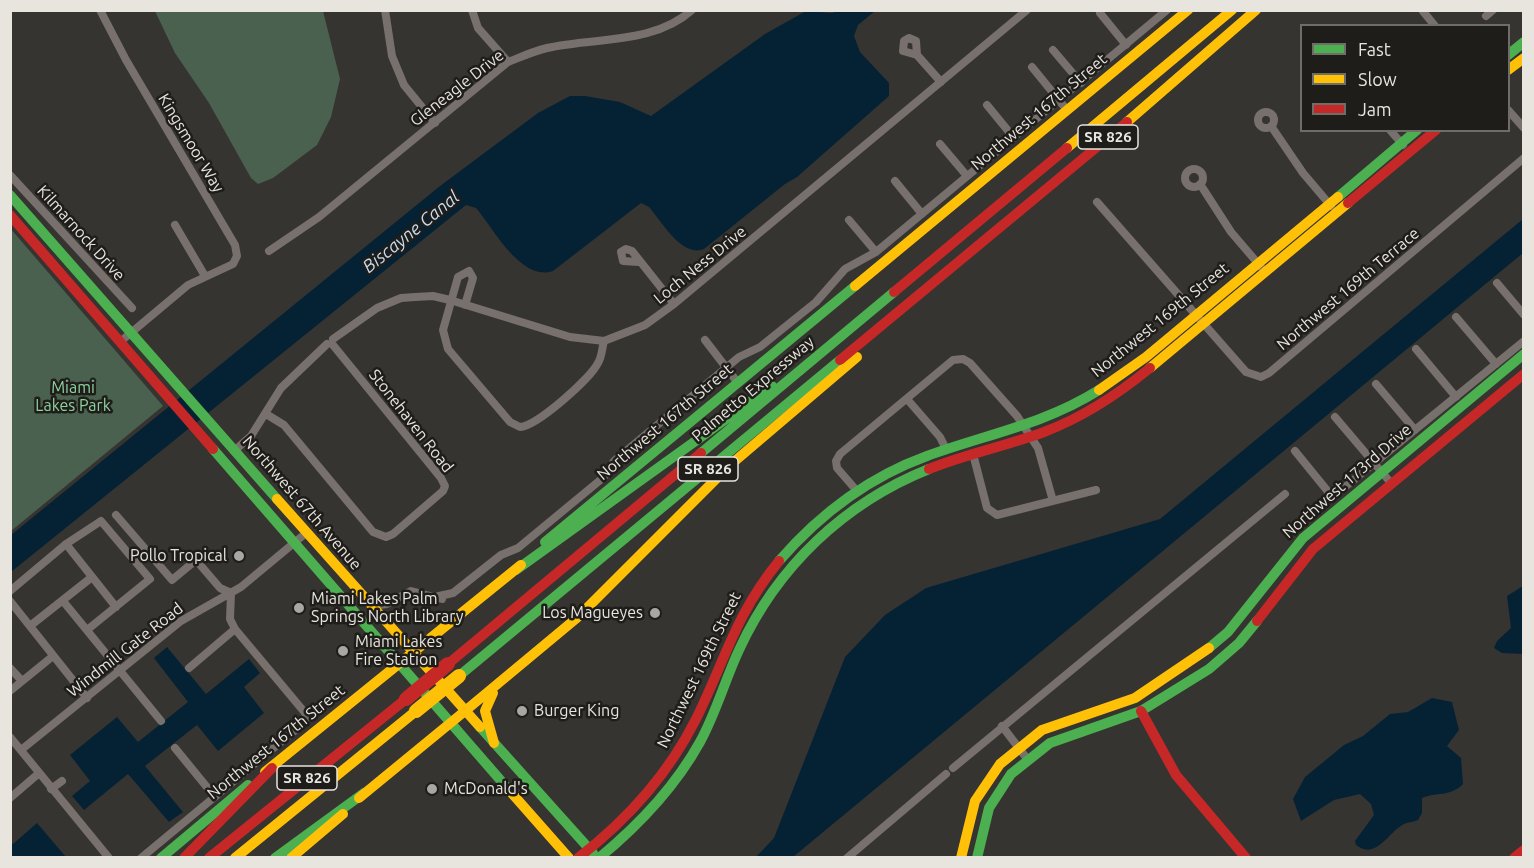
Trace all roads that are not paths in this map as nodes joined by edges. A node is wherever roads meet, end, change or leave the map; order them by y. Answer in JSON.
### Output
{"nodes":[{"id":1,"x":100,"y":10,"type":"edge"},
{"id":2,"x":385,"y":10,"type":"edge"},
{"id":3,"x":472,"y":10,"type":"edge"},
{"id":4,"x":692,"y":10,"type":"edge"},
{"id":5,"x":1027,"y":10,"type":"edge"},
{"id":6,"x":1167,"y":10,"type":"edge"},
{"id":7,"x":1188,"y":10,"type":"edge"},
{"id":8,"x":1232,"y":10,"type":"edge"},
{"id":9,"x":1256,"y":10,"type":"edge"},
{"id":10,"x":1422,"y":10,"type":"edge"},
{"id":11,"x":1100,"y":13,"type":"dead end"},
{"id":12,"x":1433,"y":24,"type":"edge"},
{"id":13,"x":1524,"y":42,"type":"edge"},
{"id":14,"x":1126,"y":45,"type":"junction"},
{"id":15,"x":1053,"y":50,"type":"dead end"},
{"id":16,"x":1510,"y":53,"type":"edge"},
{"id":17,"x":917,"y":55,"type":"dead end"},
{"id":18,"x":1524,"y":58,"type":"edge"},
{"id":19,"x":508,"y":62,"type":"junction"},
{"id":20,"x":1032,"y":67,"type":"dead end"},
{"id":21,"x":1510,"y":69,"type":"edge"},
{"id":22,"x":941,"y":82,"type":"junction"},
{"id":23,"x":1081,"y":83,"type":"junction"},
{"id":24,"x":987,"y":105,"type":"dead end"},
{"id":25,"x":1063,"y":105,"type":"junction"},
{"id":26,"x":1510,"y":111,"type":"edge"},
{"id":27,"x":435,"y":123,"type":"junction"},
{"id":28,"x":1271,"y":126,"type":"dead end"},
{"id":29,"x":1524,"y":128,"type":"edge"},
{"id":30,"x":1392,"y":132,"type":"edge"},
{"id":31,"x":1416,"y":132,"type":"edge"},
{"id":32,"x":1433,"y":132,"type":"edge"},
{"id":33,"x":1014,"y":138,"type":"junction"},
{"id":34,"x":940,"y":144,"type":"dead end"},
{"id":35,"x":1405,"y":148,"type":"junction"},
{"id":36,"x":1524,"y":158,"type":"edge"},
{"id":37,"x":10,"y":175,"type":"edge"},
{"id":38,"x":968,"y":176,"type":"junction"},
{"id":39,"x":895,"y":181,"type":"dead end"},
{"id":40,"x":1200,"y":184,"type":"dead end"},
{"id":41,"x":10,"y":195,"type":"edge"},
{"id":42,"x":1097,"y":202,"type":"dead end"},
{"id":43,"x":1333,"y":208,"type":"junction"},
{"id":44,"x":922,"y":214,"type":"junction"},
{"id":45,"x":10,"y":215,"type":"edge"},
{"id":46,"x":849,"y":220,"type":"dead end"},
{"id":47,"x":28,"y":225,"type":"junction"},
{"id":48,"x":175,"y":225,"type":"dead end"},
{"id":49,"x":269,"y":251,"type":"dead end"},
{"id":50,"x":876,"y":252,"type":"junction"},
{"id":51,"x":958,"y":261,"type":"junction"},
{"id":52,"x":639,"y":262,"type":"dead end"},
{"id":53,"x":1261,"y":268,"type":"junction"},
{"id":54,"x":205,"y":276,"type":"junction"},
{"id":55,"x":1497,"y":283,"type":"dead end"},
{"id":56,"x":450,"y":300,"type":"junction"},
{"id":57,"x":465,"y":304,"type":"junction"},
{"id":58,"x":674,"y":304,"type":"junction"},
{"id":59,"x":132,"y":308,"type":"dead end"},
{"id":60,"x":1524,"y":315,"type":"edge"},
{"id":61,"x":1456,"y":317,"type":"dead end"},
{"id":62,"x":1199,"y":319,"type":"junction"},
{"id":63,"x":126,"y":338,"type":"junction"},
{"id":64,"x":705,"y":340,"type":"dead end"},
{"id":65,"x":604,"y":341,"type":"junction"},
{"id":66,"x":1524,"y":341,"type":"edge"},
{"id":67,"x":331,"y":343,"type":"junction"},
{"id":68,"x":1416,"y":349,"type":"dead end"},
{"id":69,"x":1524,"y":354,"type":"edge"},
{"id":70,"x":1496,"y":364,"type":"junction"},
{"id":71,"x":727,"y":367,"type":"junction"},
{"id":72,"x":800,"y":371,"type":"junction"},
{"id":73,"x":1524,"y":374,"type":"edge"},
{"id":74,"x":741,"y":381,"type":"junction"},
{"id":75,"x":1376,"y":384,"type":"dead end"},
{"id":76,"x":1456,"y":397,"type":"junction"},
{"id":77,"x":907,"y":399,"type":"junction"},
{"id":78,"x":266,"y":414,"type":"junction"},
{"id":79,"x":1335,"y":417,"type":"dead end"},
{"id":80,"x":202,"y":425,"type":"junction"},
{"id":81,"x":1415,"y":430,"type":"junction"},
{"id":82,"x":1028,"y":432,"type":"junction"},
{"id":83,"x":209,"y":444,"type":"junction"},
{"id":84,"x":946,"y":449,"type":"junction"},
{"id":85,"x":234,"y":451,"type":"junction"},
{"id":86,"x":1295,"y":451,"type":"dead end"},
{"id":87,"x":973,"y":454,"type":"junction"},
{"id":88,"x":1378,"y":468,"type":"junction"},
{"id":89,"x":236,"y":477,"type":"junction"},
{"id":90,"x":1391,"y":483,"type":"junction"},
{"id":91,"x":1096,"y":490,"type":"dead end"},
{"id":92,"x":857,"y":491,"type":"junction"},
{"id":93,"x":1285,"y":494,"type":"dead end"},
{"id":94,"x":1053,"y":501,"type":"junction"},
{"id":95,"x":116,"y":515,"type":"dead end"},
{"id":96,"x":821,"y":527,"type":"junction"},
{"id":97,"x":306,"y":533,"type":"junction"},
{"id":98,"x":294,"y":542,"type":"junction"},
{"id":99,"x":66,"y":544,"type":"junction"},
{"id":100,"x":516,"y":570,"type":"junction"},
{"id":101,"x":92,"y":577,"type":"junction"},
{"id":102,"x":10,"y":591,"type":"edge"},
{"id":103,"x":231,"y":593,"type":"junction"},
{"id":104,"x":63,"y":600,"type":"junction"},
{"id":105,"x":10,"y":601,"type":"edge"},
{"id":106,"x":116,"y":607,"type":"junction"},
{"id":107,"x":377,"y":612,"type":"junction"},
{"id":108,"x":30,"y":626,"type":"junction"},
{"id":109,"x":235,"y":628,"type":"junction"},
{"id":110,"x":87,"y":630,"type":"junction"},
{"id":111,"x":1214,"y":644,"type":"junction"},
{"id":112,"x":415,"y":652,"type":"junction"},
{"id":113,"x":53,"y":656,"type":"junction"},
{"id":114,"x":1224,"y":656,"type":"junction"},
{"id":115,"x":400,"y":664,"type":"junction"},
{"id":116,"x":10,"y":668,"type":"edge"},
{"id":117,"x":189,"y":668,"type":"dead end"},
{"id":118,"x":120,"y":670,"type":"junction"},
{"id":119,"x":22,"y":681,"type":"junction"},
{"id":120,"x":500,"y":685,"type":"junction"},
{"id":121,"x":10,"y":691,"type":"edge"},
{"id":122,"x":87,"y":698,"type":"junction"},
{"id":123,"x":465,"y":711,"type":"junction"},
{"id":124,"x":1141,"y":711,"type":"junction"},
{"id":125,"x":161,"y":721,"type":"dead end"},
{"id":126,"x":450,"y":723,"type":"junction"},
{"id":127,"x":1002,"y":726,"type":"junction"},
{"id":128,"x":10,"y":737,"type":"edge"},
{"id":129,"x":494,"y":743,"type":"junction"},
{"id":130,"x":175,"y":748,"type":"dead end"},
{"id":131,"x":1018,"y":748,"type":"junction"},
{"id":132,"x":21,"y":750,"type":"junction"},
{"id":133,"x":1028,"y":760,"type":"junction"},
{"id":134,"x":272,"y":768,"type":"junction"},
{"id":135,"x":953,"y":768,"type":"dead end"},
{"id":136,"x":38,"y":774,"type":"junction"},
{"id":137,"x":946,"y":774,"type":"dead end"},
{"id":138,"x":62,"y":781,"type":"dead end"},
{"id":139,"x":51,"y":789,"type":"junction"},
{"id":140,"x":364,"y":793,"type":"junction"},
{"id":141,"x":215,"y":797,"type":"junction"},
{"id":142,"x":10,"y":798,"type":"edge"},
{"id":143,"x":1524,"y":850,"type":"edge"},
{"id":144,"x":595,"y":855,"type":"edge"},
{"id":145,"x":109,"y":858,"type":"edge"},
{"id":146,"x":141,"y":858,"type":"edge"},
{"id":147,"x":161,"y":858,"type":"edge"},
{"id":148,"x":184,"y":858,"type":"edge"},
{"id":149,"x":209,"y":858,"type":"edge"},
{"id":150,"x":235,"y":858,"type":"edge"},
{"id":151,"x":275,"y":858,"type":"edge"},
{"id":152,"x":291,"y":858,"type":"edge"},
{"id":153,"x":569,"y":858,"type":"edge"},
{"id":154,"x":578,"y":858,"type":"edge"},
{"id":155,"x":847,"y":858,"type":"edge"},
{"id":156,"x":961,"y":858,"type":"edge"},
{"id":157,"x":977,"y":858,"type":"edge"},
{"id":158,"x":1246,"y":858,"type":"edge"},
{"id":159,"x":1514,"y":858,"type":"edge"}],
"edges":[{"from":1,"to":54,"type":"street","name":"Kingsmoor Way"},
{"from":2,"to":27,"type":"street"},
{"from":3,"to":19,"type":"street"},
{"from":4,"to":19,"type":"street","name":"Gleneagle Drive"},
{"from":5,"to":22,"type":"street","name":"Loch Ness Drive"},
{"from":6,"to":14,"type":"street"},
{"from":7,"to":25,"type":"main road","name":"Northwest 167th Street"},
{"from":8,"to":72,"type":"main road","name":"Palmetto Expressway","number":"SR 826"},
{"from":9,"to":51,"type":"main road","name":"Palmetto Expressway","number":"SR 826"},
{"from":10,"to":12,"type":"street"},
{"from":11,"to":14,"type":"street"},
{"from":13,"to":16,"type":"main road"},
{"from":14,"to":23,"type":"street"},
{"from":15,"to":23,"type":"street"},
{"from":17,"to":22,"type":"street"},
{"from":18,"to":21,"type":"main road"},
{"from":19,"to":27,"type":"street","name":"Gleneagle Drive"},
{"from":20,"to":25,"type":"street"},
{"from":22,"to":58,"type":"street","name":"Loch Ness Drive"},
{"from":23,"to":25,"type":"street"},
{"from":24,"to":33,"type":"street"},
{"from":25,"to":33,"type":"street"},
{"from":25,"to":74,"type":"main road","name":"Northwest 167th Street"},
{"from":26,"to":29,"type":"street"},
{"from":27,"to":49,"type":"street","name":"Gleneagle Drive"},
{"from":28,"to":43,"type":"street"},
{"from":30,"to":35,"type":"street"},
{"from":31,"to":35,"type":"main road","name":"Northwest 169th Street"},
{"from":32,"to":35,"type":"main road","name":"Northwest 169th Street"},
{"from":33,"to":38,"type":"street"},
{"from":34,"to":38,"type":"street"},
{"from":35,"to":43,"type":"main road","name":"Northwest 169th Street"},
{"from":36,"to":62,"type":"street","name":"Northwest 169th Terrace"},
{"from":37,"to":59,"type":"street","name":"Kilmarnock Drive"},
{"from":38,"to":44,"type":"street"},
{"from":39,"to":44,"type":"street"},
{"from":40,"to":53,"type":"street"},
{"from":41,"to":47,"type":"main road","name":"Northwest 67th Avenue"},
{"from":42,"to":62,"type":"street"},
{"from":43,"to":53,"type":"main road","name":"Northwest 169th Street"},
{"from":44,"to":50,"type":"street"},
{"from":45,"to":47,"type":"main road","name":"Northwest 67th Avenue"},
{"from":46,"to":50,"type":"street"},
{"from":47,"to":63,"type":"main road","name":"Northwest 67th Avenue"},
{"from":48,"to":54,"type":"street"},
{"from":50,"to":71,"type":"street"},
{"from":51,"to":120,"type":"main road"},
{"from":51,"to":150,"type":"main road","name":"Palmetto Expressway","number":"SR 826","bridge":true},
{"from":52,"to":58,"type":"street"},
{"from":53,"to":62,"type":"main road","name":"Northwest 169th Street"},
{"from":54,"to":63,"type":"street","name":"Kingsmoor Way"},
{"from":55,"to":60,"type":"street"},
{"from":56,"to":57,"type":"street","name":"Loch Ness Drive"},
{"from":56,"to":57,"type":"street"},
{"from":56,"to":65,"type":"street"},
{"from":56,"to":67,"type":"street","name":"Loch Ness Drive"},
{"from":57,"to":65,"type":"street","name":"Loch Ness Drive"},
{"from":58,"to":65,"type":"street","name":"Loch Ness Drive"},
{"from":61,"to":70,"type":"street"},
{"from":62,"to":82,"type":"main road","name":"Northwest 169th Street"},
{"from":63,"to":80,"type":"main road","name":"Northwest 67th Avenue"},
{"from":64,"to":71,"type":"street"},
{"from":66,"to":70,"type":"street"},
{"from":67,"to":78,"type":"street","name":"Loch Ness Drive"},
{"from":67,"to":78,"type":"street","name":"Stonehaven Road"},
{"from":68,"to":76,"type":"street"},
{"from":69,"to":88,"type":"main road","name":"Northwest 173rd Drive"},
{"from":70,"to":76,"type":"street"},
{"from":71,"to":74,"type":"street"},
{"from":71,"to":107,"type":"street"},
{"from":72,"to":100,"type":"main road"},
{"from":72,"to":149,"type":"main road","name":"Palmetto Expressway","number":"SR 826","bridge":true},
{"from":73,"to":90,"type":"main road","name":"Northwest 173rd Drive"},
{"from":74,"to":100,"type":"main road","name":"Northwest 167th Street"},
{"from":75,"to":81,"type":"street"},
{"from":76,"to":81,"type":"street"},
{"from":77,"to":82,"type":"street"},
{"from":77,"to":84,"type":"street"},
{"from":77,"to":92,"type":"street"},
{"from":78,"to":85,"type":"street","name":"Loch Ness Drive"},
{"from":79,"to":88,"type":"street"},
{"from":80,"to":83,"type":"main road","name":"Northwest 67th Avenue"},
{"from":80,"to":85,"type":"main road","name":"Northwest 67th Avenue"},
{"from":81,"to":88,"type":"street"},
{"from":82,"to":84,"type":"main road","name":"Northwest 169th Street"},
{"from":82,"to":87,"type":"main road","name":"Northwest 169th Street"},
{"from":82,"to":94,"type":"street"},
{"from":83,"to":85,"type":"main road"},
{"from":83,"to":89,"type":"main road","name":"Northwest 67th Avenue"},
{"from":84,"to":92,"type":"main road","name":"Northwest 169th Street"},
{"from":85,"to":89,"type":"main road"},
{"from":85,"to":97,"type":"main road","name":"Northwest 67th Avenue"},
{"from":86,"to":88,"type":"street"},
{"from":87,"to":94,"type":"street"},
{"from":87,"to":96,"type":"main road","name":"Northwest 169th Street"},
{"from":88,"to":90,"type":"street"},
{"from":88,"to":111,"type":"main road","name":"Northwest 173rd Drive"},
{"from":89,"to":98,"type":"main road","name":"Northwest 67th Avenue"},
{"from":90,"to":114,"type":"main road","name":"Northwest 173rd Drive"},
{"from":91,"to":94,"type":"street"},
{"from":92,"to":96,"type":"main road","name":"Northwest 169th Street"},
{"from":93,"to":127,"type":"street","name":"Northwest 173rd Drive"},
{"from":95,"to":103,"type":"street"},
{"from":96,"to":144,"type":"main road","name":"Northwest 169th Street"},
{"from":97,"to":98,"type":"street","name":"Windmill Gate Road"},
{"from":97,"to":107,"type":"main road","name":"Northwest 67th Avenue"},
{"from":98,"to":103,"type":"street","name":"Windmill Gate Road"},
{"from":98,"to":107,"type":"main road","name":"Northwest 67th Avenue"},
{"from":99,"to":101,"type":"street"},
{"from":99,"to":102,"type":"street"},
{"from":99,"to":106,"type":"street"},
{"from":100,"to":112,"type":"main road","name":"Northwest 167th Street"},
{"from":101,"to":104,"type":"street"},
{"from":101,"to":106,"type":"street"},
{"from":103,"to":109,"type":"street"},
{"from":103,"to":118,"type":"street","name":"Windmill Gate Road"},
{"from":104,"to":108,"type":"street"},
{"from":104,"to":110,"type":"street"},
{"from":105,"to":108,"type":"street"},
{"from":106,"to":110,"type":"street"},
{"from":107,"to":112,"type":"main road","name":"Northwest 67th Avenue"},
{"from":107,"to":115,"type":"main road","name":"Northwest 67th Avenue"},
{"from":108,"to":113,"type":"street"},
{"from":109,"to":117,"type":"street"},
{"from":109,"to":141,"type":"street"},
{"from":110,"to":118,"type":"street"},
{"from":111,"to":114,"type":"main road"},
{"from":111,"to":131,"type":"main road","name":"Northwest 173rd Drive"},
{"from":112,"to":115,"type":"main road","name":"Northwest 167th Street"},
{"from":112,"to":123,"type":"main road","name":"Northwest 67th Avenue"},
{"from":113,"to":119,"type":"street"},
{"from":113,"to":122,"type":"street"},
{"from":114,"to":124,"type":"main road","name":"Northwest 173rd Drive"},
{"from":115,"to":126,"type":"main road","name":"Northwest 67th Avenue"},
{"from":115,"to":134,"type":"main road","name":"Northwest 167th Street"},
{"from":116,"to":119,"type":"street"},
{"from":118,"to":122,"type":"street","name":"Windmill Gate Road"},
{"from":118,"to":125,"type":"street"},
{"from":119,"to":121,"type":"street"},
{"from":120,"to":123,"type":"main road"},
{"from":120,"to":129,"type":"main road"},
{"from":122,"to":132,"type":"street","name":"Windmill Gate Road"},
{"from":123,"to":126,"type":"main road"},
{"from":123,"to":129,"type":"main road","name":"Northwest 67th Avenue"},
{"from":124,"to":133,"type":"main road","name":"Northwest 173rd Drive"},
{"from":124,"to":158,"type":"main road"},
{"from":126,"to":140,"type":"main road"},
{"from":126,"to":153,"type":"main road","name":"Northwest 67th Avenue"},
{"from":127,"to":131,"type":"street"},
{"from":127,"to":135,"type":"street","name":"Northwest 173rd Drive"},
{"from":128,"to":132,"type":"street"},
{"from":129,"to":144,"type":"main road","name":"Northwest 67th Avenue"},
{"from":130,"to":141,"type":"street"},
{"from":131,"to":133,"type":"street"},
{"from":131,"to":156,"type":"main road","name":"Northwest 173rd Drive"},
{"from":132,"to":136,"type":"street"},
{"from":133,"to":157,"type":"main road","name":"Northwest 173rd Drive"},
{"from":134,"to":147,"type":"main road","name":"Northwest 167th Street"},
{"from":134,"to":148,"type":"main road"},
{"from":136,"to":139,"type":"street"},
{"from":136,"to":142,"type":"street"},
{"from":137,"to":155,"type":"street"},
{"from":138,"to":139,"type":"street"},
{"from":139,"to":145,"type":"street"},
{"from":140,"to":151,"type":"main road"},
{"from":140,"to":152,"type":"main road"},
{"from":141,"to":146,"type":"street"},
{"from":143,"to":159,"type":"main road"},
{"from":144,"to":154,"type":"main road","name":"Northwest 169th Street"}]}
